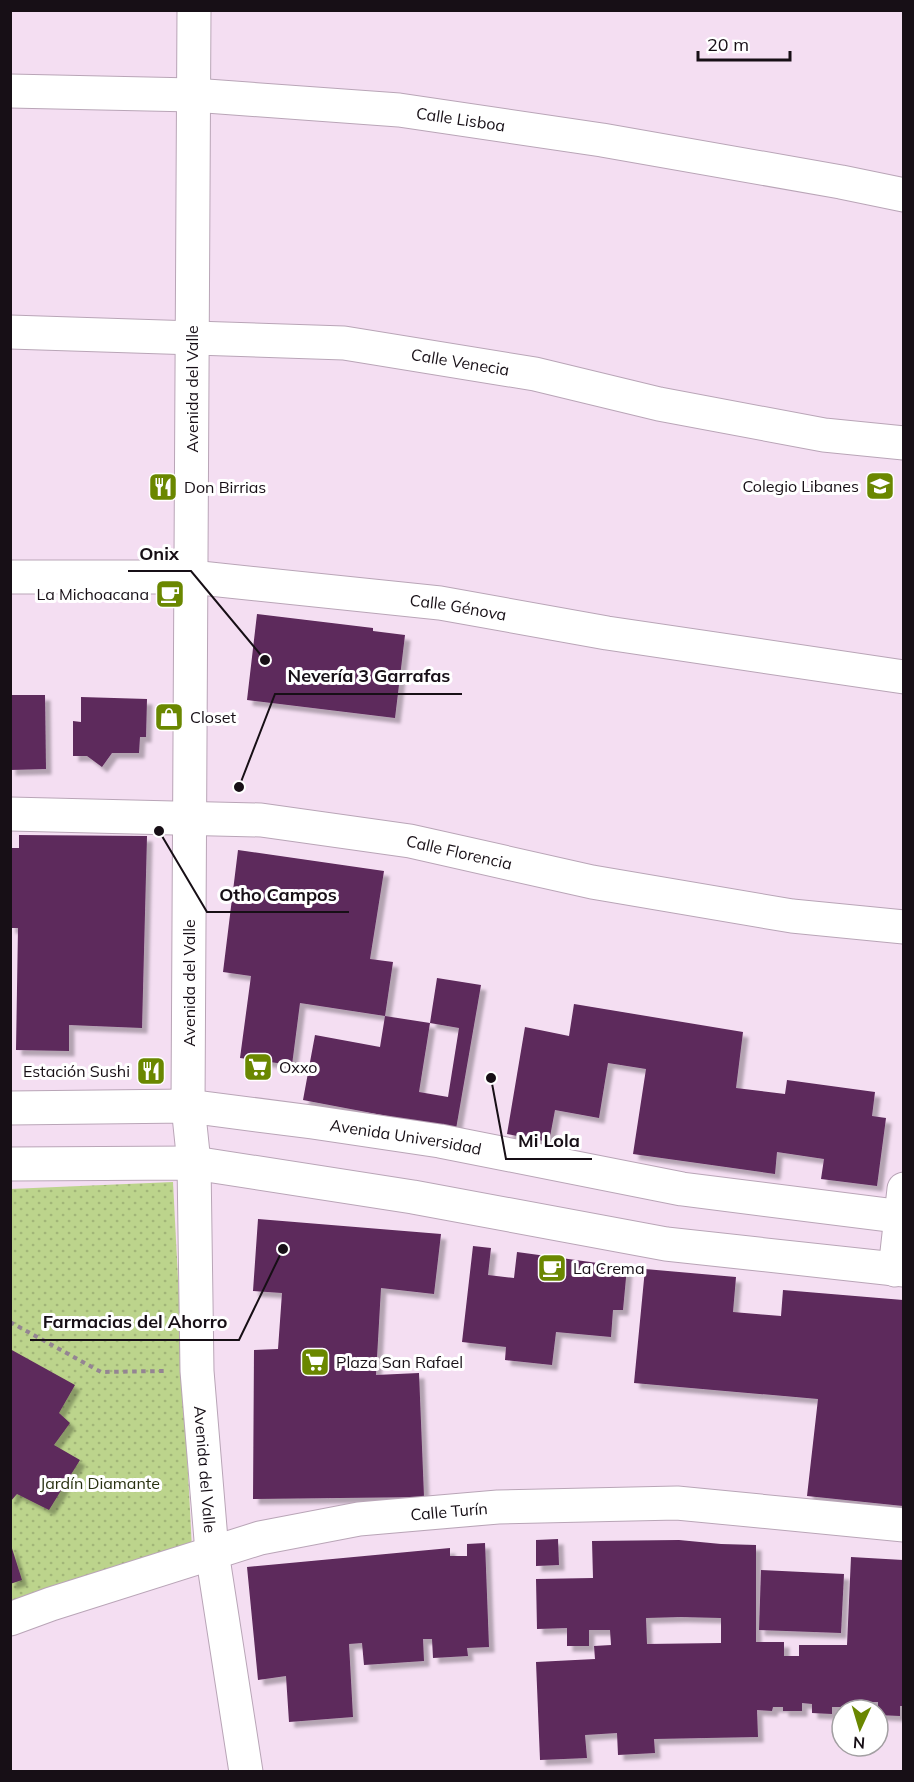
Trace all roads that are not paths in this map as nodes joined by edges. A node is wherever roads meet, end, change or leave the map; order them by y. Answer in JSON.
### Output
{"nodes":[{"id":1,"x":194,"y":10,"type":"edge"},
{"id":2,"x":10,"y":91,"type":"edge"},
{"id":3,"x":194,"y":95,"type":"junction"},
{"id":4,"x":903,"y":195,"type":"edge"},
{"id":5,"x":10,"y":333,"type":"edge"},
{"id":6,"x":192,"y":338,"type":"junction"},
{"id":7,"x":903,"y":443,"type":"edge"},
{"id":8,"x":10,"y":577,"type":"edge"},
{"id":9,"x":191,"y":577,"type":"junction"},
{"id":10,"x":903,"y":677,"type":"edge"},
{"id":11,"x":10,"y":814,"type":"edge"},
{"id":12,"x":190,"y":818,"type":"junction"},
{"id":13,"x":903,"y":927,"type":"edge"},
{"id":14,"x":188,"y":1106,"type":"junction"},
{"id":15,"x":10,"y":1108,"type":"edge"},
{"id":16,"x":194,"y":1163,"type":"junction"},
{"id":17,"x":10,"y":1164,"type":"edge"},
{"id":18,"x":903,"y":1207,"type":"edge"},
{"id":19,"x":899,"y":1270,"type":"edge"},
{"id":20,"x":903,"y":1525,"type":"edge"},
{"id":21,"x":212,"y":1552,"type":"junction"},
{"id":22,"x":10,"y":1619,"type":"edge"},
{"id":23,"x":246,"y":1772,"type":"edge"}],
"edges":[{"from":1,"to":3,"type":"street","name":"Avenida del Valle"},
{"from":2,"to":3,"type":"street","name":"Calle Lisboa"},
{"from":3,"to":4,"type":"street","name":"Calle Lisboa"},
{"from":3,"to":6,"type":"street","name":"Avenida del Valle"},
{"from":5,"to":6,"type":"street","name":"Calle Venecia"},
{"from":6,"to":7,"type":"street","name":"Calle Venecia"},
{"from":6,"to":9,"type":"street","name":"Avenida del Valle"},
{"from":8,"to":9,"type":"street","name":"Calle Génova"},
{"from":9,"to":10,"type":"street","name":"Calle Génova"},
{"from":9,"to":12,"type":"street","name":"Avenida del Valle"},
{"from":11,"to":12,"type":"street","name":"Calle Florencia"},
{"from":12,"to":13,"type":"street","name":"Calle Florencia"},
{"from":12,"to":14,"type":"street","name":"Avenida del Valle"},
{"from":14,"to":15,"type":"street","name":"Avenida Universidad"},
{"from":14,"to":16,"type":"street","name":"Avenida del Valle"},
{"from":14,"to":18,"type":"street","name":"Avenida Universidad"},
{"from":16,"to":17,"type":"street"},
{"from":16,"to":19,"type":"street"},
{"from":16,"to":21,"type":"street","name":"Avenida del Valle"},
{"from":18,"to":19,"type":"street"},
{"from":20,"to":21,"type":"street","name":"Calle Turín"},
{"from":21,"to":22,"type":"street","name":"Calle Turín"},
{"from":21,"to":23,"type":"street","name":"Avenida del Valle"}]}
